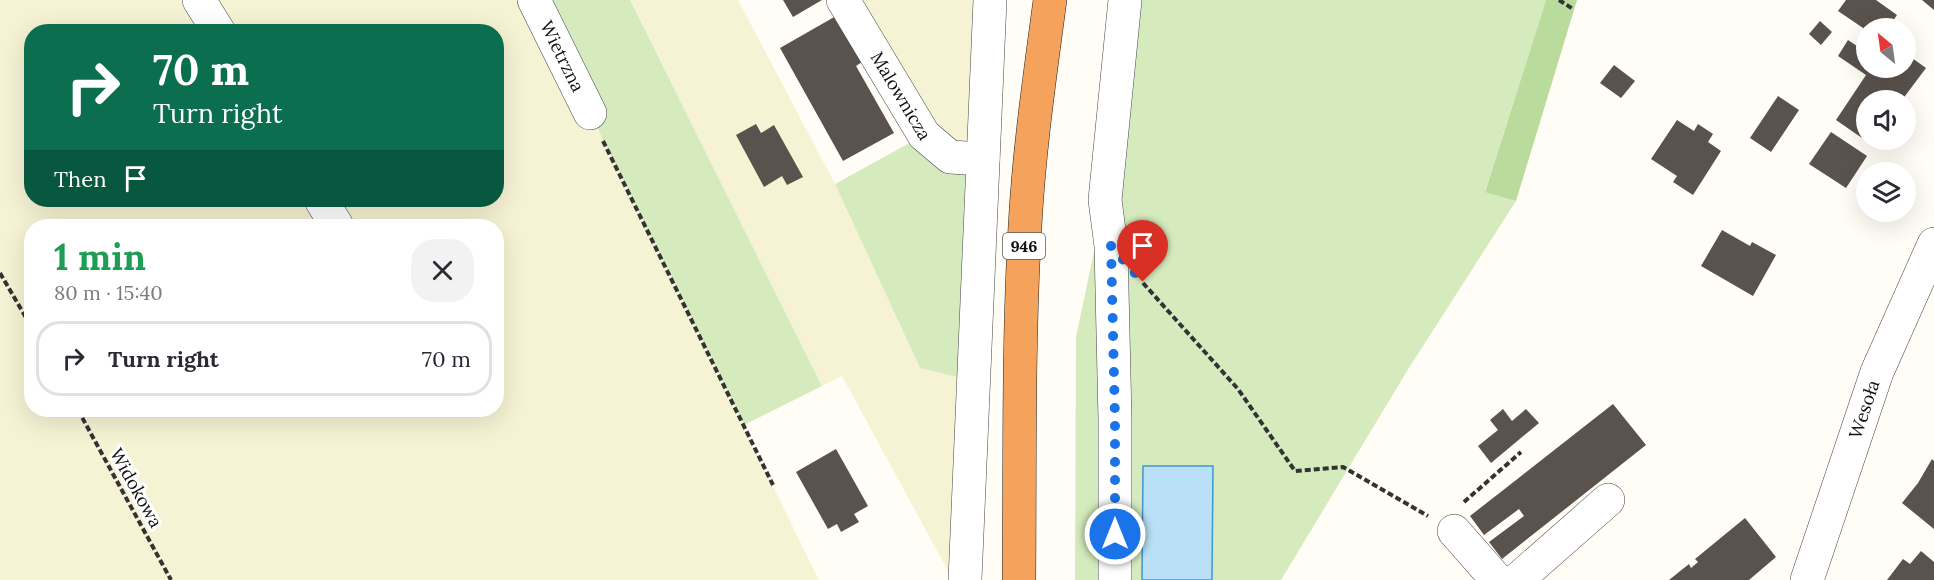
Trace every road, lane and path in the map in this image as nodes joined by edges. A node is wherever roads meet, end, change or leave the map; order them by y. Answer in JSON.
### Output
{"nodes":[{"id":1,"x":199,"y":0,"type":"edge"},
{"id":2,"x":534,"y":0,"type":"edge"},
{"id":3,"x":843,"y":0,"type":"edge"},
{"id":4,"x":990,"y":0,"type":"edge"},
{"id":5,"x":1050,"y":0,"type":"edge"},
{"id":6,"x":1125,"y":0,"type":"edge"},
{"id":7,"x":1559,"y":0,"type":"edge"},
{"id":8,"x":1573,"y":9,"type":"dead end"},
{"id":9,"x":214,"y":24,"type":"edge"},
{"id":10,"x":590,"y":113,"type":"joint"},
{"id":11,"x":983,"y":159,"type":"junction"},
{"id":12,"x":1934,"y":244,"type":"edge"},
{"id":13,"x":0,"y":273,"type":"edge"},
{"id":14,"x":1143,"y":282,"type":"dead end"},
{"id":15,"x":24,"y":314,"type":"edge"},
{"id":16,"x":82,"y":417,"type":"edge"},
{"id":17,"x":1521,"y":452,"type":"dead end"},
{"id":18,"x":773,"y":485,"type":"dead end"},
{"id":19,"x":1608,"y":500,"type":"dead end"},
{"id":20,"x":1454,"y":531,"type":"junction"},
{"id":21,"x":171,"y":580,"type":"edge"},
{"id":22,"x":965,"y":580,"type":"edge"},
{"id":23,"x":1019,"y":580,"type":"edge"},
{"id":24,"x":1115,"y":580,"type":"edge"},
{"id":25,"x":1497,"y":580,"type":"edge"},
{"id":26,"x":1516,"y":580,"type":"edge"},
{"id":27,"x":1807,"y":580,"type":"edge"}],
"edges":[{"from":1,"to":9,"type":"street"},
{"from":2,"to":10,"type":"street","name":"Wietrzna"},
{"from":3,"to":11,"type":"street","name":"Malownicza"},
{"from":4,"to":11,"type":"street"},
{"from":5,"to":23,"type":"highway","number":"946"},
{"from":6,"to":24,"type":"street"},
{"from":7,"to":8,"type":"path"},
{"from":10,"to":18,"type":"path"},
{"from":11,"to":22,"type":"street"},
{"from":12,"to":27,"type":"street","name":"Wesoła"},
{"from":13,"to":15,"type":"path"},
{"from":14,"to":20,"type":"path"},
{"from":16,"to":21,"type":"path","name":"Widokowa"},
{"from":17,"to":20,"type":"path"},
{"from":19,"to":26,"type":"street"},
{"from":20,"to":25,"type":"street"}]}
